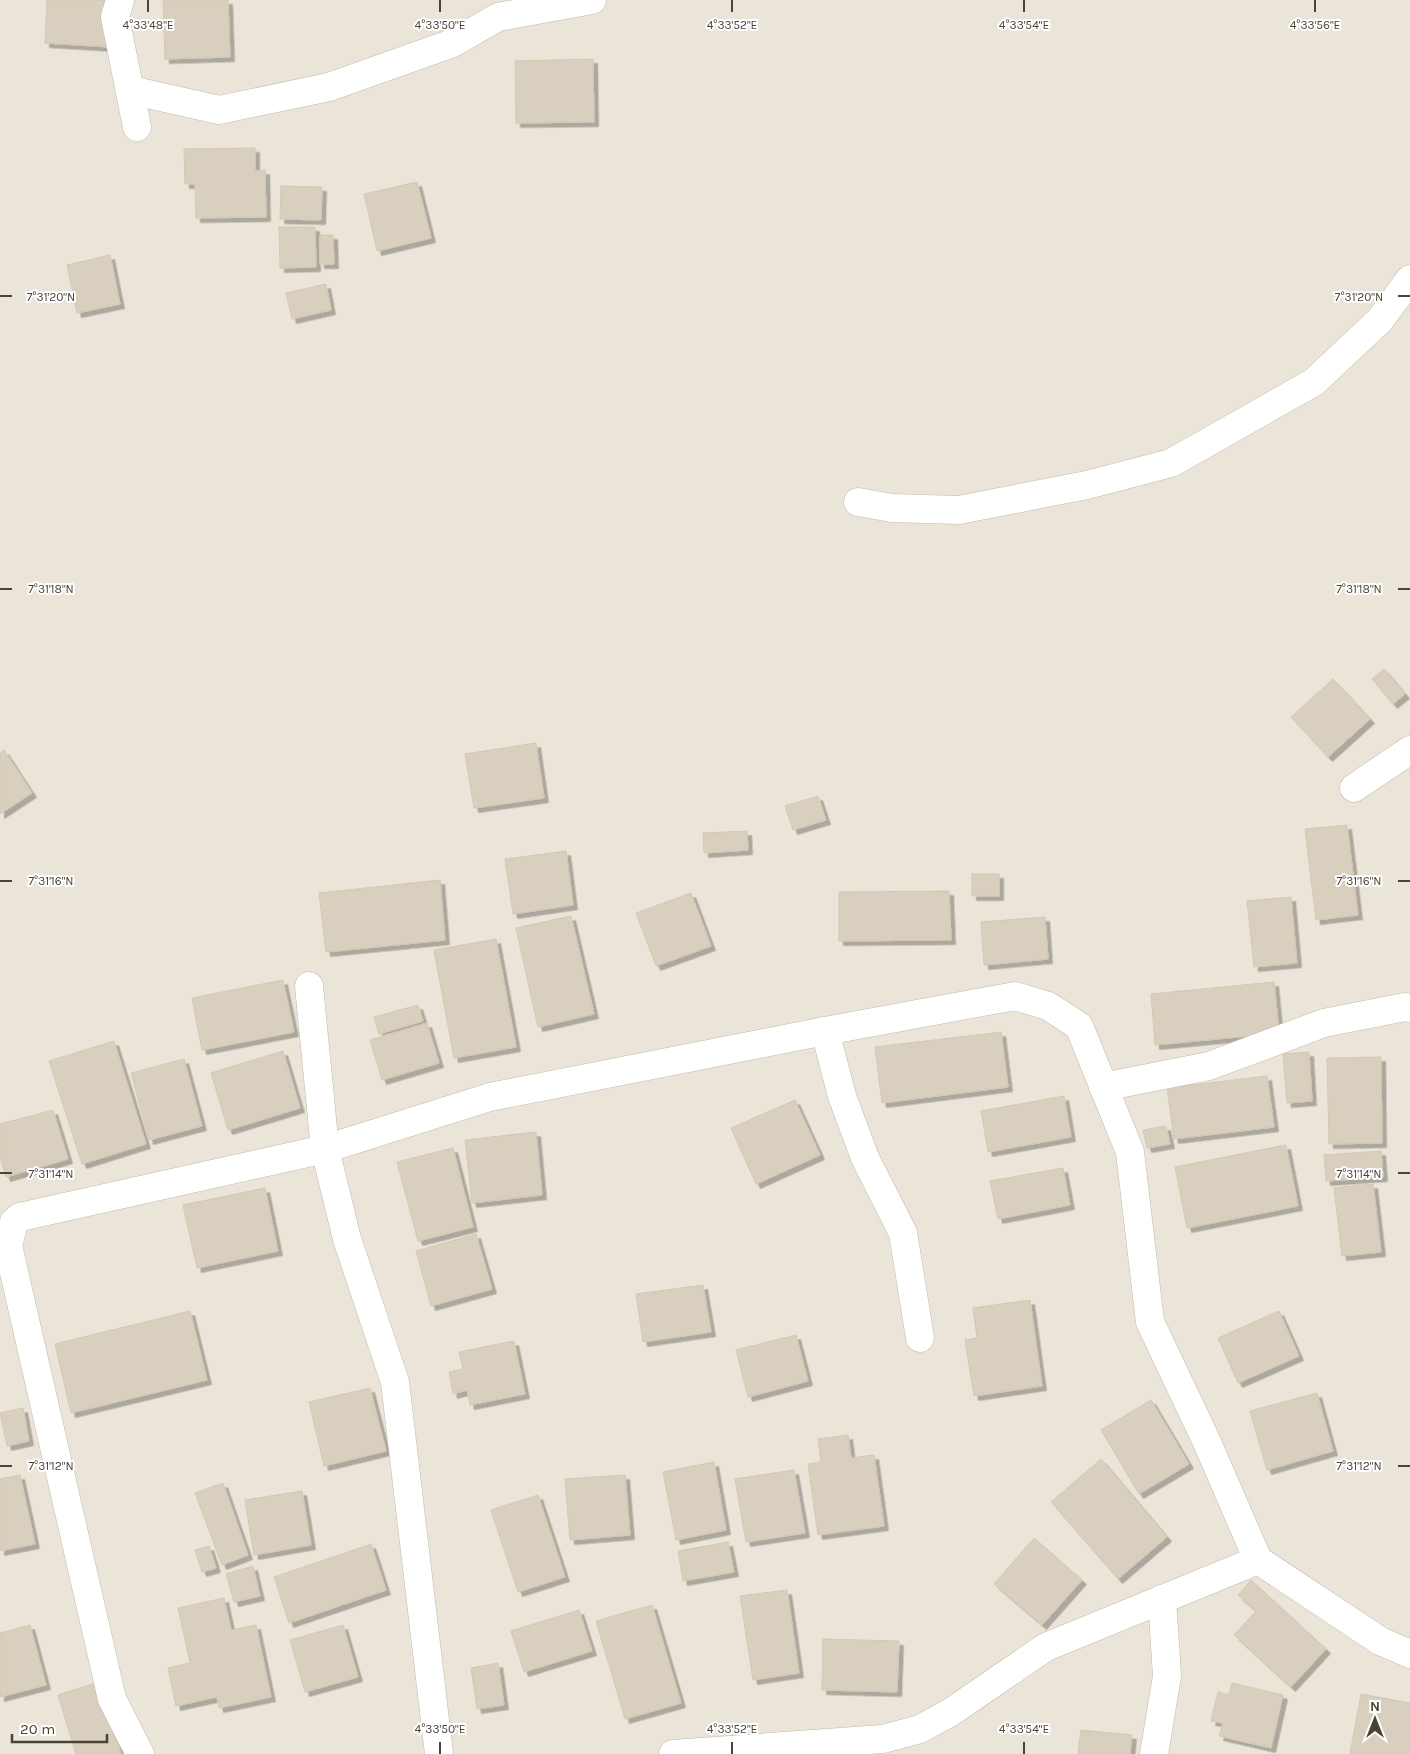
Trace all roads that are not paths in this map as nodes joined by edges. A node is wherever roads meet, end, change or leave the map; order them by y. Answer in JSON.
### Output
{"nodes":[{"id":1,"x":120,"y":0,"type":"edge"},
{"id":2,"x":592,"y":0,"type":"edge"},
{"id":3,"x":130,"y":90,"type":"junction"},
{"id":4,"x":137,"y":127,"type":"dead end"},
{"id":5,"x":1410,"y":279,"type":"edge"},
{"id":6,"x":858,"y":502,"type":"dead end"},
{"id":7,"x":1410,"y":750,"type":"edge"},
{"id":8,"x":1354,"y":788,"type":"dead end"},
{"id":9,"x":309,"y":986,"type":"dead end"},
{"id":10,"x":1410,"y":1008,"type":"edge"},
{"id":11,"x":825,"y":1032,"type":"junction"},
{"id":12,"x":1103,"y":1087,"type":"junction"},
{"id":13,"x":325,"y":1149,"type":"junction"},
{"id":14,"x":920,"y":1338,"type":"dead end"},
{"id":15,"x":1258,"y":1560,"type":"junction"},
{"id":16,"x":1162,"y":1599,"type":"junction"},
{"id":17,"x":1410,"y":1654,"type":"edge"},
{"id":18,"x":140,"y":1754,"type":"edge"},
{"id":19,"x":439,"y":1754,"type":"edge"},
{"id":20,"x":673,"y":1754,"type":"edge"},
{"id":21,"x":1154,"y":1754,"type":"edge"}],
"edges":[{"from":1,"to":3,"type":"street"},
{"from":2,"to":3,"type":"street"},
{"from":3,"to":4,"type":"street"},
{"from":5,"to":6,"type":"street"},
{"from":7,"to":8,"type":"street"},
{"from":9,"to":13,"type":"street"},
{"from":10,"to":12,"type":"street"},
{"from":11,"to":12,"type":"street"},
{"from":11,"to":13,"type":"street"},
{"from":11,"to":14,"type":"street"},
{"from":12,"to":15,"type":"street"},
{"from":13,"to":18,"type":"street"},
{"from":13,"to":19,"type":"street"},
{"from":15,"to":16,"type":"street"},
{"from":15,"to":17,"type":"street"},
{"from":16,"to":20,"type":"street"},
{"from":16,"to":21,"type":"street"}]}
